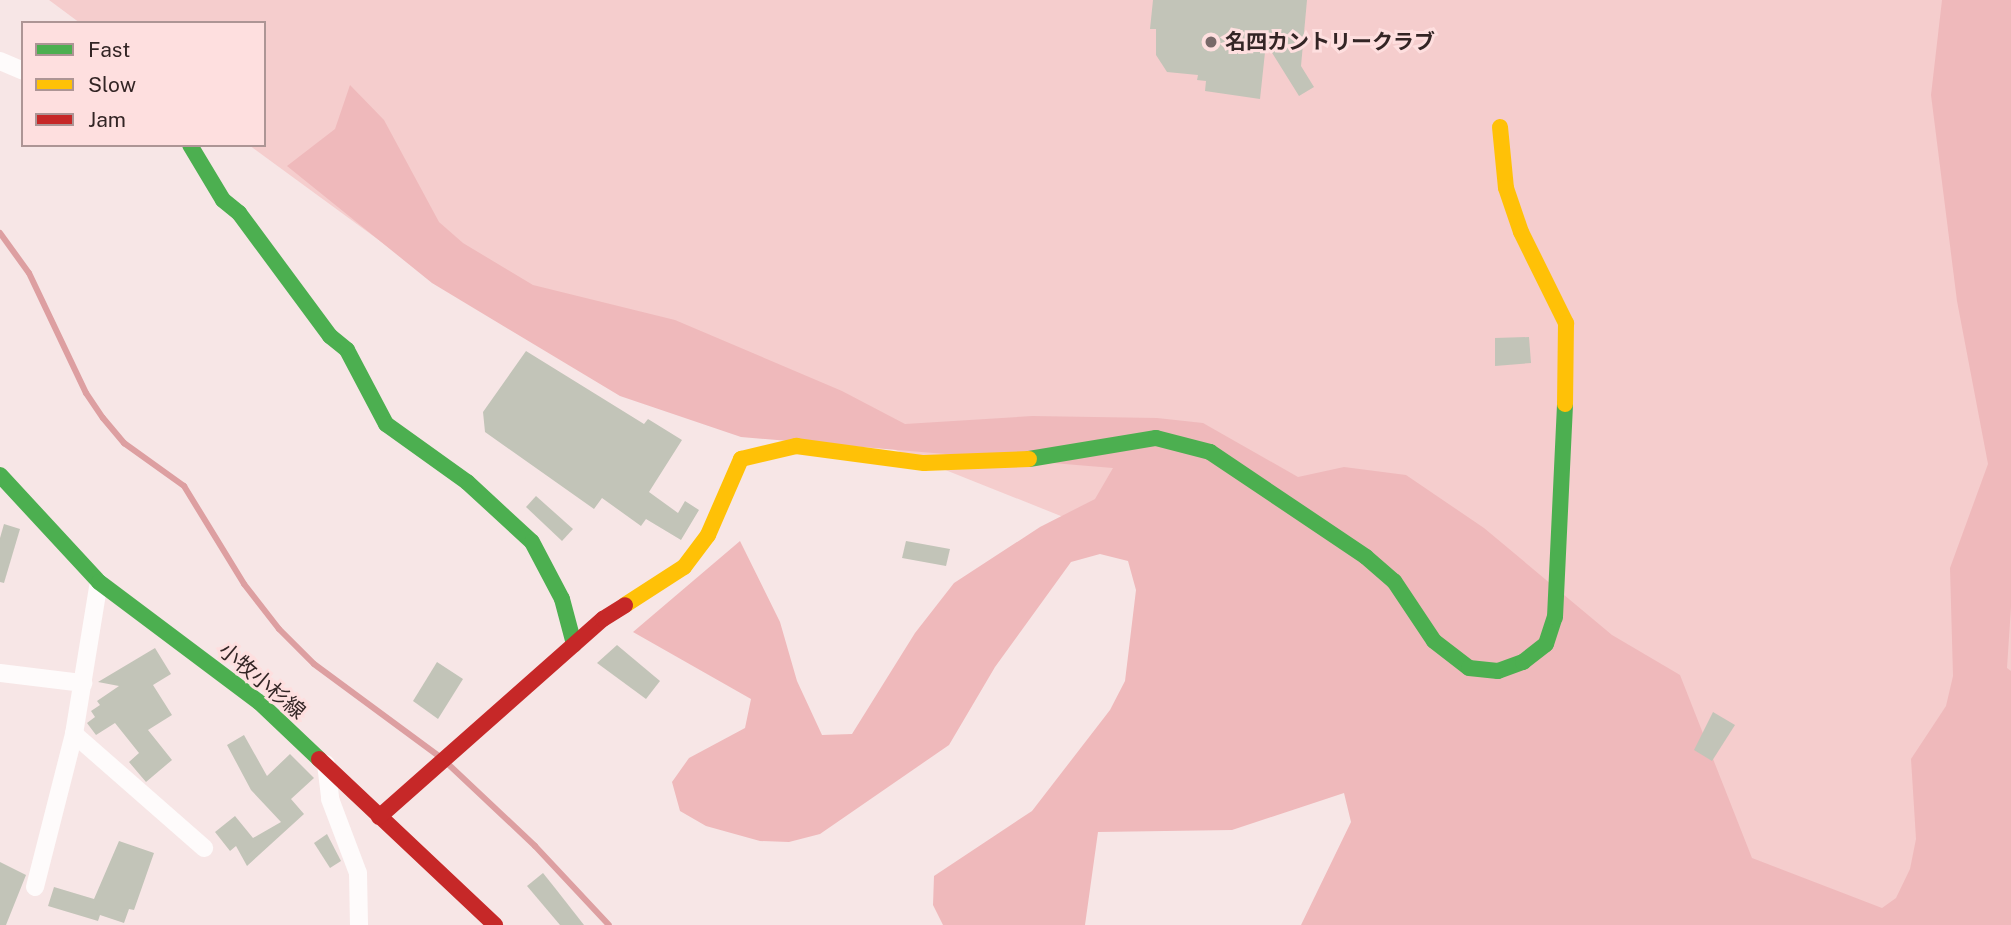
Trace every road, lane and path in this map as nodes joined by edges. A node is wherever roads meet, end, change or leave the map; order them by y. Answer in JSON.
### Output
{"nodes":[{"id":1,"x":0,"y":61,"type":"edge"},
{"id":2,"x":21,"y":70,"type":"edge"},
{"id":3,"x":1500,"y":127,"type":"dead end"},
{"id":4,"x":191,"y":147,"type":"edge"},
{"id":5,"x":0,"y":475,"type":"edge"},
{"id":6,"x":99,"y":582,"type":"junction"},
{"id":7,"x":575,"y":644,"type":"junction"},
{"id":8,"x":0,"y":673,"type":"edge"},
{"id":9,"x":82,"y":683,"type":"junction"},
{"id":10,"x":74,"y":734,"type":"junction"},
{"id":11,"x":326,"y":764,"type":"junction"},
{"id":12,"x":379,"y":817,"type":"junction"},
{"id":13,"x":204,"y":848,"type":"dead end"},
{"id":14,"x":35,"y":887,"type":"dead end"},
{"id":15,"x":359,"y":925,"type":"edge"},
{"id":16,"x":495,"y":925,"type":"edge"}],
"edges":[{"from":1,"to":2,"type":"street"},
{"from":3,"to":7,"type":"street"},
{"from":4,"to":7,"type":"street"},
{"from":5,"to":6,"type":"street","name":"小牧小杉線"},
{"from":6,"to":9,"type":"street"},
{"from":6,"to":11,"type":"street","name":"小牧小杉線"},
{"from":7,"to":12,"type":"street"},
{"from":8,"to":9,"type":"street"},
{"from":9,"to":10,"type":"street"},
{"from":10,"to":13,"type":"street"},
{"from":10,"to":14,"type":"street"},
{"from":11,"to":12,"type":"street","name":"小牧小杉線"},
{"from":11,"to":15,"type":"street"},
{"from":12,"to":16,"type":"street","name":"小牧小杉線"}]}
